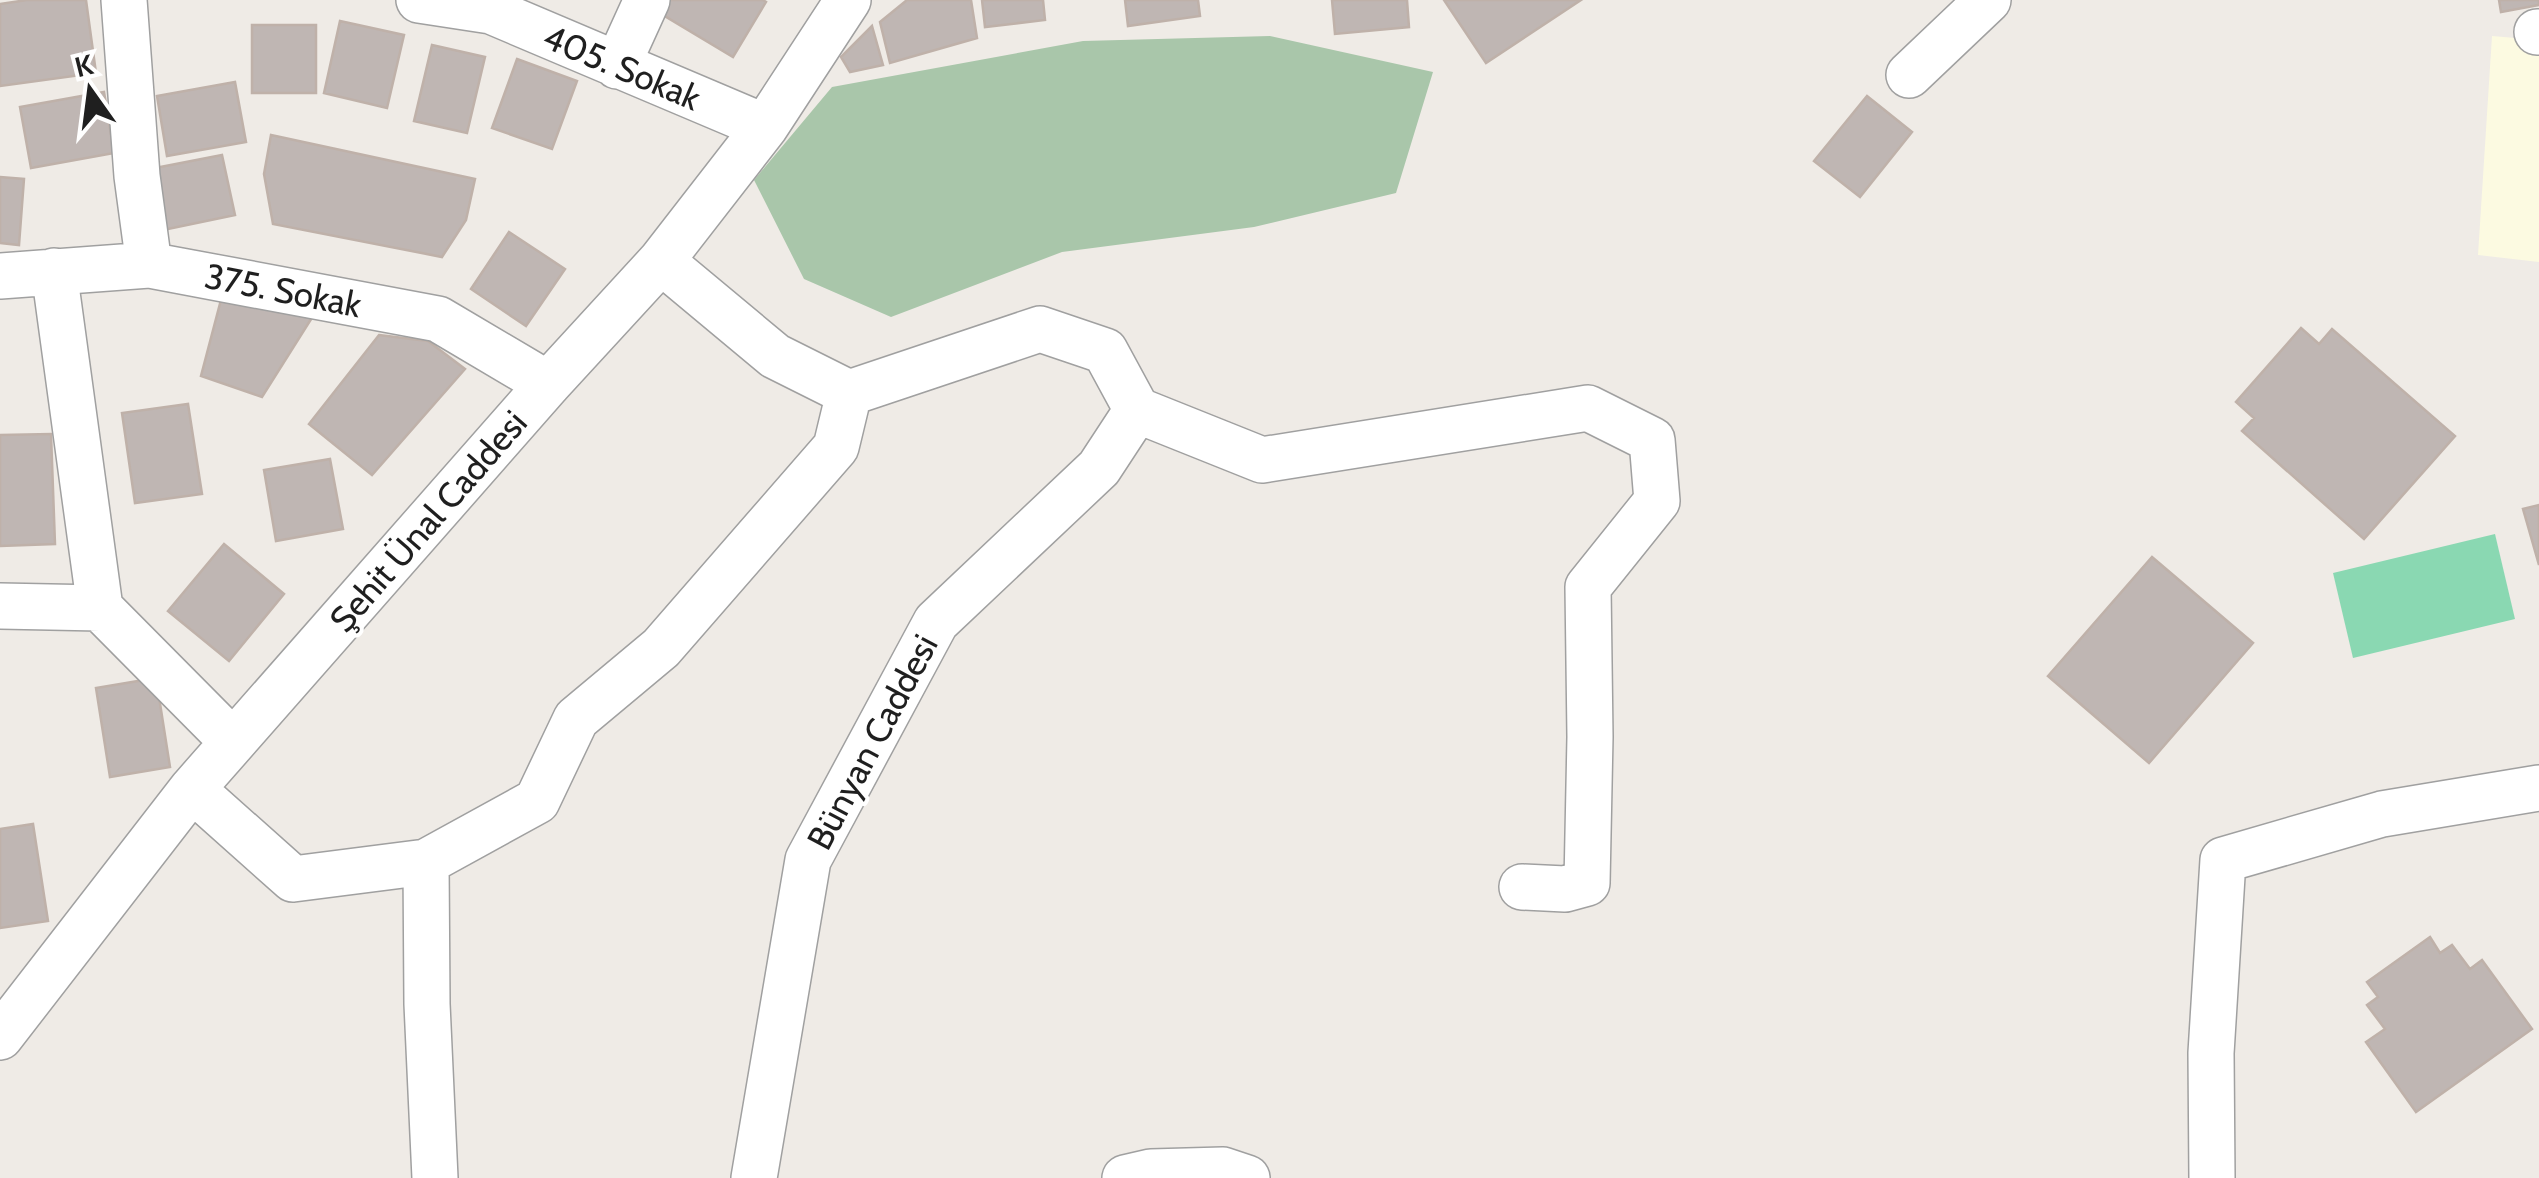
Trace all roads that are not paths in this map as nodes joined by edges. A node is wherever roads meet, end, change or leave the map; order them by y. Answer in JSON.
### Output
{"nodes":[{"id":1,"x":124,"y":0,"type":"edge"},
{"id":2,"x":419,"y":0,"type":"edge"},
{"id":3,"x":648,"y":0,"type":"edge"},
{"id":4,"x":848,"y":0,"type":"edge"},
{"id":5,"x":1988,"y":0,"type":"edge"},
{"id":6,"x":617,"y":66,"type":"junction"},
{"id":7,"x":1909,"y":74,"type":"dead end"},
{"id":8,"x":764,"y":127,"type":"junction"},
{"id":9,"x":662,"y":261,"type":"junction"},
{"id":10,"x":149,"y":265,"type":"junction"},
{"id":11,"x":54,"y":271,"type":"junction"},
{"id":12,"x":0,"y":276,"type":"edge"},
{"id":13,"x":548,"y":384,"type":"junction"},
{"id":14,"x":848,"y":393,"type":"junction"},
{"id":15,"x":1137,"y":410,"type":"junction"},
{"id":16,"x":0,"y":606,"type":"edge"},
{"id":17,"x":100,"y":608,"type":"junction"},
{"id":18,"x":234,"y":742,"type":"junction"},
{"id":19,"x":2539,"y":788,"type":"edge"},
{"id":20,"x":192,"y":790,"type":"junction"},
{"id":21,"x":426,"y":862,"type":"junction"},
{"id":22,"x":1522,"y":888,"type":"dead end"},
{"id":23,"x":0,"y":1038,"type":"edge"},
{"id":24,"x":435,"y":1178,"type":"edge"},
{"id":25,"x":754,"y":1178,"type":"edge"},
{"id":26,"x":1125,"y":1178,"type":"edge"},
{"id":27,"x":1247,"y":1178,"type":"edge"},
{"id":28,"x":2212,"y":1178,"type":"edge"}],
"edges":[{"from":1,"to":10,"type":"street"},
{"from":2,"to":6,"type":"street","name":"405. Sokak"},
{"from":3,"to":6,"type":"street"},
{"from":4,"to":8,"type":"street","name":"Şehit Ünal Caddesi"},
{"from":5,"to":7,"type":"street"},
{"from":6,"to":8,"type":"street","name":"405. Sokak"},
{"from":8,"to":9,"type":"street","name":"Şehit Ünal Caddesi"},
{"from":9,"to":13,"type":"street","name":"Şehit Ünal Caddesi"},
{"from":9,"to":14,"type":"street"},
{"from":10,"to":11,"type":"street","name":"375. Sokak"},
{"from":10,"to":13,"type":"street","name":"375. Sokak"},
{"from":11,"to":12,"type":"street","name":"375. Sokak"},
{"from":11,"to":17,"type":"street"},
{"from":13,"to":18,"type":"street","name":"Şehit Ünal Caddesi"},
{"from":14,"to":15,"type":"street"},
{"from":14,"to":21,"type":"street"},
{"from":15,"to":22,"type":"street"},
{"from":15,"to":25,"type":"street","name":"Bünyan Caddesi"},
{"from":16,"to":17,"type":"street"},
{"from":17,"to":18,"type":"street"},
{"from":18,"to":20,"type":"street","name":"Şehit Ünal Caddesi"},
{"from":19,"to":28,"type":"street"},
{"from":20,"to":21,"type":"street"},
{"from":20,"to":23,"type":"street","name":"Şehit Ünal Caddesi"},
{"from":21,"to":24,"type":"street"},
{"from":26,"to":27,"type":"street"}]}
